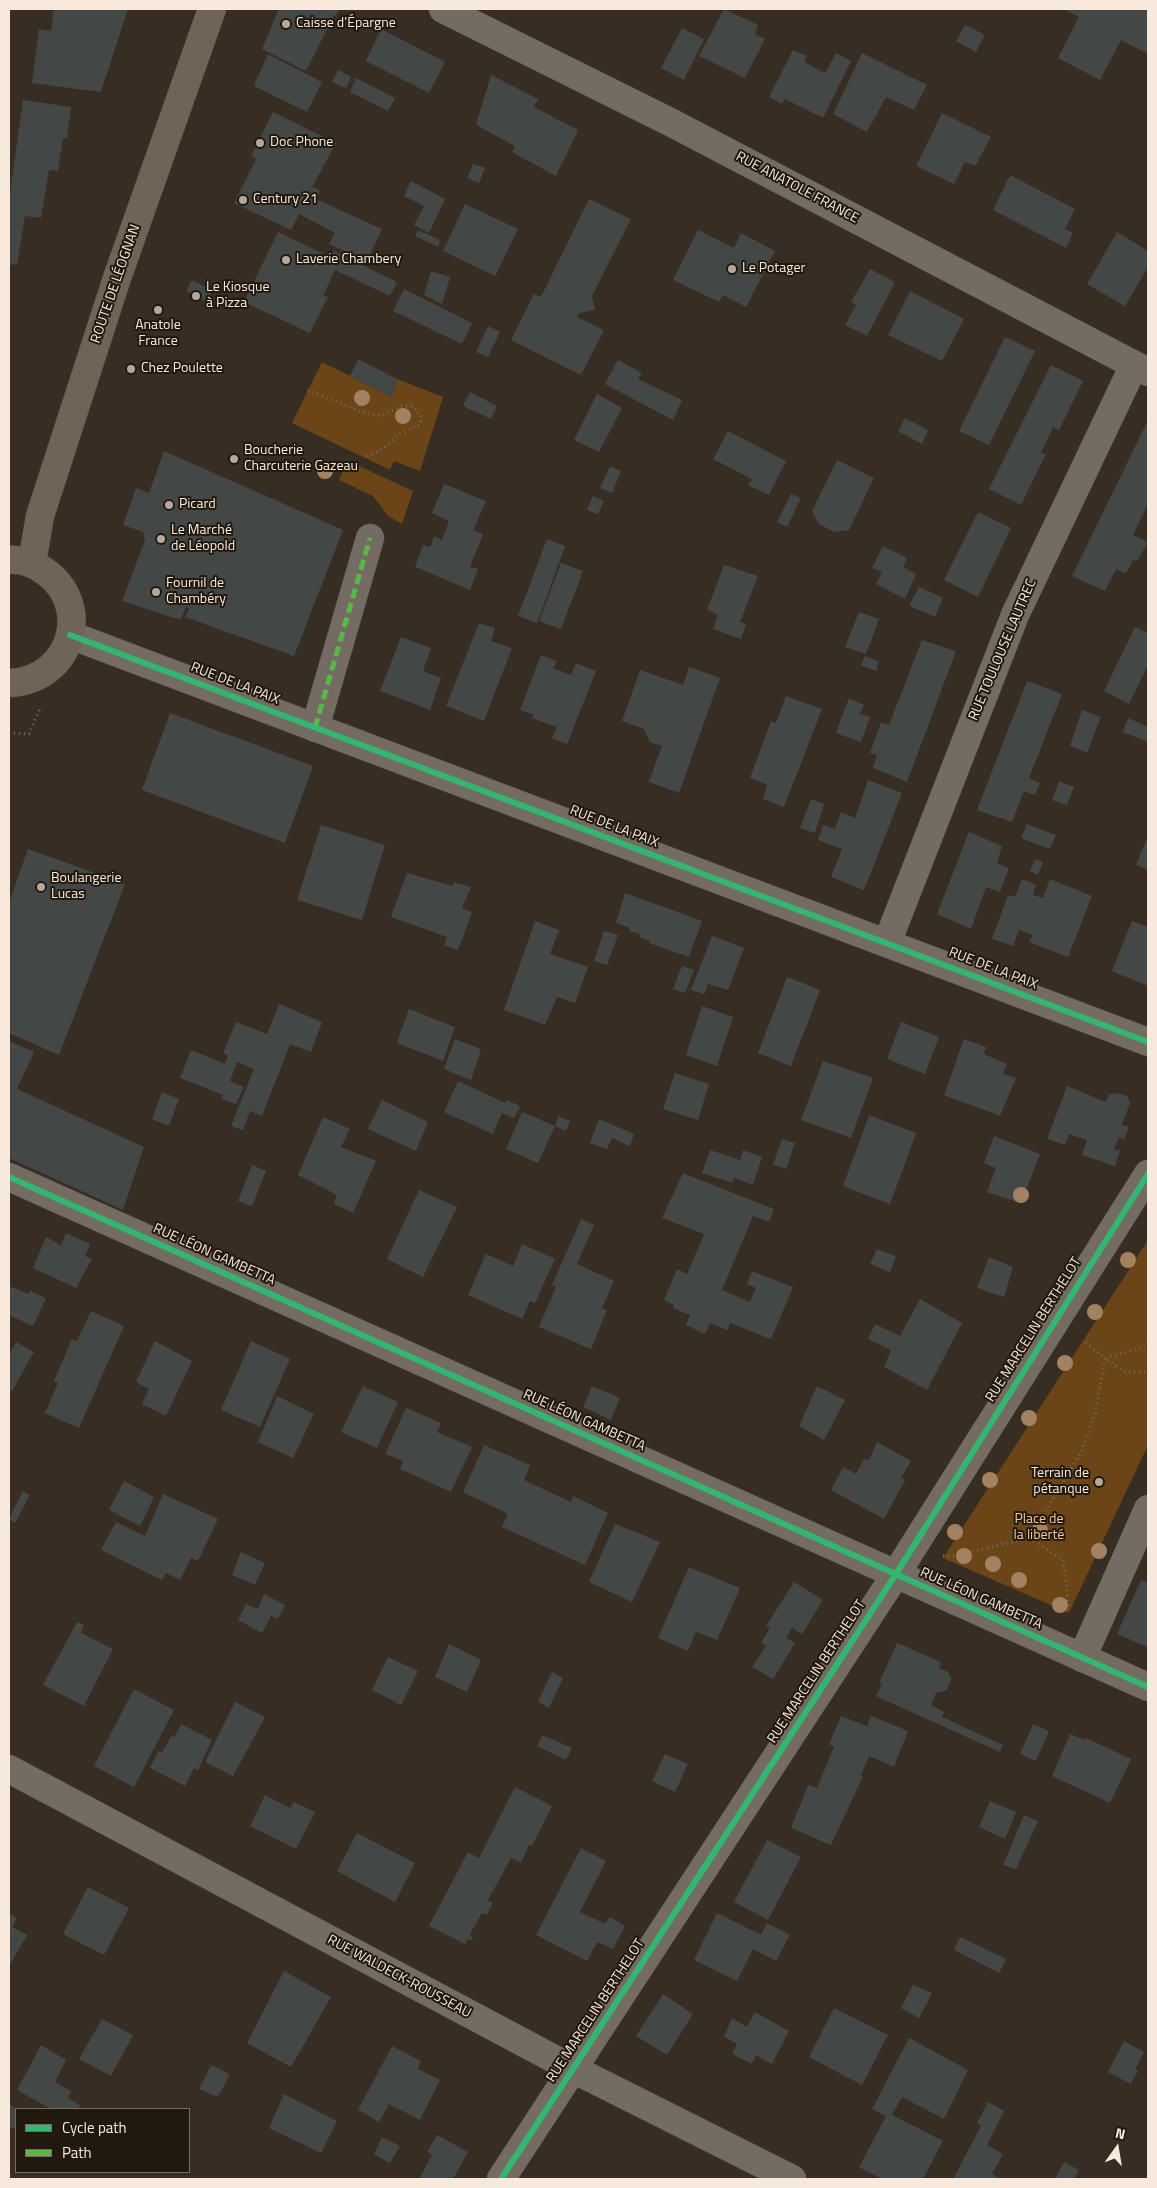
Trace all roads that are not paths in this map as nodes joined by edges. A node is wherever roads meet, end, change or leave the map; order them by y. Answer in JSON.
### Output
{"nodes":[{"id":1,"x":212,"y":9,"type":"edge"},
{"id":2,"x":443,"y":9,"type":"edge"},
{"id":3,"x":1141,"y":368,"type":"edge"},
{"id":4,"x":370,"y":538,"type":"dead end"},
{"id":5,"x":20,"y":561,"type":"edge"},
{"id":6,"x":70,"y":636,"type":"junction"},
{"id":7,"x":9,"y":683,"type":"edge"},
{"id":8,"x":315,"y":728,"type":"junction"},
{"id":9,"x":887,"y":943,"type":"junction"},
{"id":10,"x":1148,"y":1042,"type":"edge"},
{"id":11,"x":1148,"y":1174,"type":"edge"},
{"id":12,"x":9,"y":1177,"type":"edge"},
{"id":13,"x":1148,"y":1509,"type":"edge"},
{"id":14,"x":902,"y":1564,"type":"junction"},
{"id":15,"x":1082,"y":1658,"type":"junction"},
{"id":16,"x":1148,"y":1687,"type":"edge"},
{"id":17,"x":9,"y":1769,"type":"edge"},
{"id":18,"x":573,"y":2069,"type":"junction"},
{"id":19,"x":501,"y":2179,"type":"edge"},
{"id":20,"x":792,"y":2179,"type":"edge"}],
"edges":[{"from":1,"to":5,"type":"main road","name":"ROUTE DE LÉOGNAN"},
{"from":2,"to":3,"type":"street","name":"RUE ANATOLE FRANCE"},
{"from":3,"to":9,"type":"street","name":"RUE TOULOUSE LAUTREC"},
{"from":4,"to":8,"type":"street"},
{"from":5,"to":6,"type":"main road"},
{"from":6,"to":7,"type":"main road"},
{"from":6,"to":8,"type":"street","name":"RUE DE LA PAIX"},
{"from":8,"to":9,"type":"street","name":"RUE DE LA PAIX"},
{"from":9,"to":10,"type":"street","name":"RUE DE LA PAIX"},
{"from":11,"to":14,"type":"street","name":"RUE MARCELIN BERTHELOT"},
{"from":12,"to":14,"type":"street","name":"RUE LÉON GAMBETTA"},
{"from":13,"to":15,"type":"street"},
{"from":14,"to":15,"type":"street","name":"RUE LÉON GAMBETTA"},
{"from":14,"to":18,"type":"street","name":"RUE MARCELIN BERTHELOT"},
{"from":15,"to":16,"type":"street","name":"RUE LÉON GAMBETTA"},
{"from":17,"to":18,"type":"street","name":"RUE WALDECK-ROUSSEAU"},
{"from":18,"to":19,"type":"street","name":"RUE MARCELIN BERTHELOT"},
{"from":18,"to":20,"type":"street","name":"RUE WALDECK-ROUSSEAU"}]}
